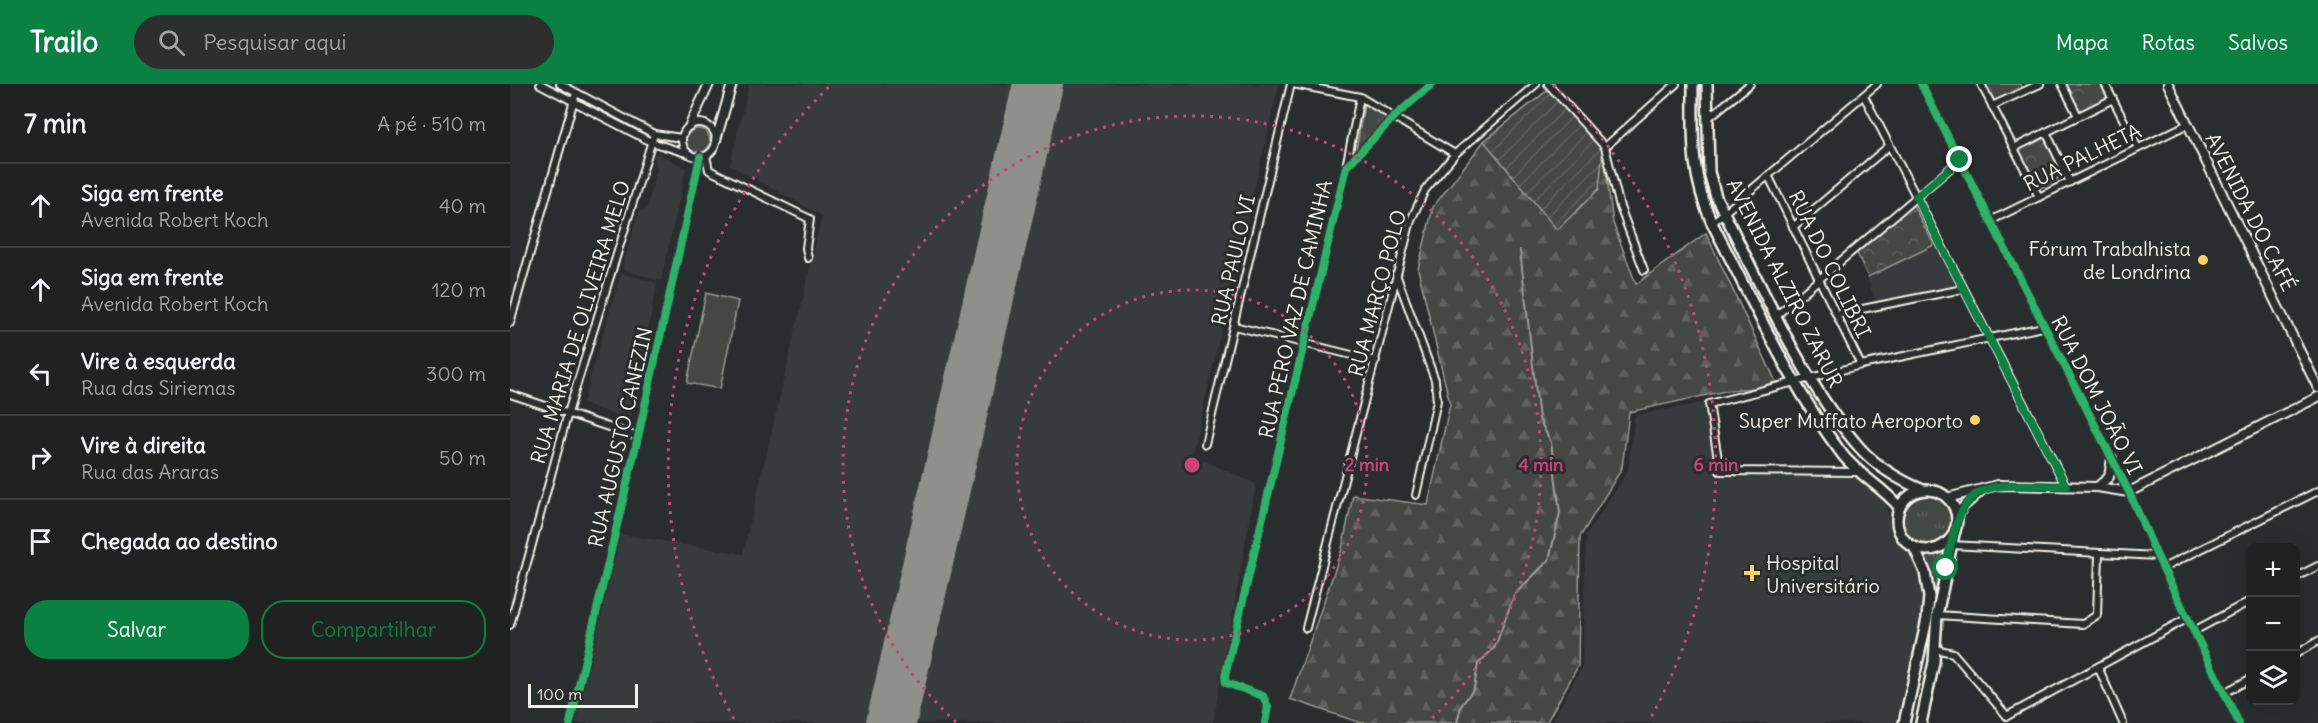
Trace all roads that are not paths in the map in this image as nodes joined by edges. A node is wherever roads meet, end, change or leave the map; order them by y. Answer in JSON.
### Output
{"nodes":[{"id":1,"x":540,"y":84,"type":"edge"},
{"id":2,"x":560,"y":84,"type":"edge"},
{"id":3,"x":709,"y":84,"type":"edge"},
{"id":4,"x":732,"y":84,"type":"edge"},
{"id":5,"x":1292,"y":84,"type":"edge"},
{"id":6,"x":1432,"y":84,"type":"edge"},
{"id":7,"x":1536,"y":84,"type":"edge"},
{"id":8,"x":1548,"y":84,"type":"edge"},
{"id":9,"x":1676,"y":84,"type":"edge"},
{"id":10,"x":1693,"y":84,"type":"edge"},
{"id":11,"x":1707,"y":84,"type":"edge"},
{"id":12,"x":1750,"y":84,"type":"edge"},
{"id":13,"x":1877,"y":84,"type":"edge"},
{"id":14,"x":1981,"y":84,"type":"edge"},
{"id":15,"x":2040,"y":84,"type":"edge"},
{"id":16,"x":2062,"y":84,"type":"edge"},
{"id":17,"x":2105,"y":84,"type":"edge"},
{"id":18,"x":2168,"y":84,"type":"edge"},
{"id":19,"x":1925,"y":85,"type":"edge"},
{"id":20,"x":2025,"y":87,"type":"edge"},
{"id":21,"x":576,"y":93,"type":"junction"},
{"id":22,"x":1864,"y":96,"type":"junction"},
{"id":23,"x":1360,"y":97,"type":"junction"},
{"id":24,"x":2113,"y":99,"type":"junction"},
{"id":25,"x":573,"y":101,"type":"junction"},
{"id":26,"x":1992,"y":106,"type":"junction"},
{"id":27,"x":2078,"y":116,"type":"junction"},
{"id":28,"x":1394,"y":117,"type":"junction"},
{"id":29,"x":1707,"y":119,"type":"junction"},
{"id":30,"x":2188,"y":124,"type":"junction"},
{"id":31,"x":690,"y":125,"type":"junction"},
{"id":32,"x":2046,"y":132,"type":"junction"},
{"id":33,"x":654,"y":134,"type":"junction"},
{"id":34,"x":682,"y":138,"type":"junction"},
{"id":35,"x":716,"y":140,"type":"junction"},
{"id":36,"x":651,"y":142,"type":"junction"},
{"id":37,"x":1890,"y":146,"type":"junction"},
{"id":38,"x":1605,"y":147,"type":"junction"},
{"id":39,"x":2014,"y":148,"type":"junction"},
{"id":40,"x":2138,"y":148,"type":"junction"},
{"id":41,"x":689,"y":154,"type":"junction"},
{"id":42,"x":1455,"y":154,"type":"junction"},
{"id":43,"x":703,"y":156,"type":"junction"},
{"id":44,"x":1960,"y":160,"type":"junction"},
{"id":45,"x":1346,"y":167,"type":"junction"},
{"id":46,"x":1769,"y":177,"type":"junction"},
{"id":47,"x":2070,"y":182,"type":"junction"},
{"id":48,"x":1916,"y":197,"type":"junction"},
{"id":49,"x":2039,"y":197,"type":"junction"},
{"id":50,"x":1724,"y":212,"type":"junction"},
{"id":51,"x":1990,"y":221,"type":"junction"},
{"id":52,"x":1712,"y":223,"type":"junction"},
{"id":53,"x":1793,"y":226,"type":"junction"},
{"id":54,"x":808,"y":258,"type":"dead end"},
{"id":55,"x":1644,"y":270,"type":"dead end"},
{"id":56,"x":1396,"y":274,"type":"junction"},
{"id":57,"x":1819,"y":279,"type":"junction"},
{"id":58,"x":1963,"y":289,"type":"junction"},
{"id":59,"x":1837,"y":314,"type":"junction"},
{"id":60,"x":1777,"y":315,"type":"junction"},
{"id":61,"x":510,"y":323,"type":"edge"},
{"id":62,"x":1234,"y":326,"type":"junction"},
{"id":63,"x":2043,"y":327,"type":"junction"},
{"id":64,"x":1989,"y":339,"type":"junction"},
{"id":65,"x":1302,"y":342,"type":"junction"},
{"id":66,"x":1376,"y":361,"type":"junction"},
{"id":67,"x":1861,"y":365,"type":"junction"},
{"id":68,"x":1810,"y":378,"type":"junction"},
{"id":69,"x":1794,"y":382,"type":"junction"},
{"id":70,"x":2318,"y":388,"type":"edge"},
{"id":71,"x":510,"y":394,"type":"edge"},
{"id":72,"x":2318,"y":397,"type":"edge"},
{"id":73,"x":568,"y":413,"type":"junction"},
{"id":74,"x":638,"y":437,"type":"junction"},
{"id":75,"x":1205,"y":444,"type":"dead end"},
{"id":76,"x":2112,"y":458,"type":"junction"},
{"id":77,"x":1862,"y":471,"type":"junction"},
{"id":78,"x":2066,"y":486,"type":"junction"},
{"id":79,"x":2097,"y":487,"type":"junction"},
{"id":80,"x":1987,"y":488,"type":"junction"},
{"id":81,"x":1923,"y":490,"type":"junction"},
{"id":82,"x":2318,"y":491,"type":"edge"},
{"id":83,"x":2129,"y":492,"type":"junction"},
{"id":84,"x":1416,"y":495,"type":"dead end"},
{"id":85,"x":1947,"y":498,"type":"junction"},
{"id":86,"x":1899,"y":507,"type":"junction"},
{"id":87,"x":1956,"y":525,"type":"junction"},
{"id":88,"x":1950,"y":545,"type":"junction"},
{"id":89,"x":1914,"y":547,"type":"junction"},
{"id":90,"x":2099,"y":555,"type":"junction"},
{"id":91,"x":2157,"y":556,"type":"junction"},
{"id":92,"x":2318,"y":566,"type":"edge"},
{"id":93,"x":2163,"y":568,"type":"junction"},
{"id":94,"x":2300,"y":575,"type":"edge"},
{"id":95,"x":2246,"y":603,"type":"edge"},
{"id":96,"x":1937,"y":615,"type":"junction"},
{"id":97,"x":2187,"y":618,"type":"junction"},
{"id":98,"x":510,"y":625,"type":"edge"},
{"id":99,"x":1306,"y":628,"type":"dead end"},
{"id":100,"x":2194,"y":631,"type":"junction"},
{"id":101,"x":2318,"y":641,"type":"edge"},
{"id":102,"x":1935,"y":649,"type":"junction"},
{"id":103,"x":2300,"y":651,"type":"edge"},
{"id":104,"x":1918,"y":655,"type":"junction"},
{"id":105,"x":1934,"y":662,"type":"junction"},
{"id":106,"x":2098,"y":667,"type":"junction"},
{"id":107,"x":2246,"y":680,"type":"edge"},
{"id":108,"x":2224,"y":693,"type":"junction"},
{"id":109,"x":2006,"y":719,"type":"edge"},
{"id":110,"x":570,"y":723,"type":"edge"},
{"id":111,"x":1265,"y":723,"type":"edge"},
{"id":112,"x":1904,"y":723,"type":"edge"},
{"id":113,"x":1921,"y":723,"type":"edge"},
{"id":114,"x":2123,"y":723,"type":"edge"},
{"id":115,"x":2239,"y":723,"type":"edge"}],
"edges":[{"from":1,"to":25,"type":"street"},
{"from":2,"to":21,"type":"street"},
{"from":3,"to":31,"type":"street"},
{"from":4,"to":35,"type":"street"},
{"from":5,"to":23,"type":"street"},
{"from":5,"to":62,"type":"street","name":"RUA PAULO VI"},
{"from":6,"to":28,"type":"street","name":"RUA PERO VAZ DE CAMINHA"},
{"from":7,"to":42,"type":"street","name":"RUA MARÇO POLO"},
{"from":8,"to":38,"type":"street"},
{"from":9,"to":38,"type":"street"},
{"from":10,"to":52,"type":"main road","name":"AVENIDA ALZIRO ZARUR"},
{"from":11,"to":29,"type":"main road","name":"AVENIDA ALZIRO ZARUR"},
{"from":12,"to":29,"type":"street"},
{"from":13,"to":22,"type":"street"},
{"from":14,"to":26,"type":"street"},
{"from":15,"to":20,"type":"street"},
{"from":16,"to":27,"type":"street"},
{"from":17,"to":24,"type":"street"},
{"from":18,"to":30,"type":"street","name":"AVENIDA DO CAFÉ"},
{"from":19,"to":44,"type":"street","name":"RUA DOM JOÃO VI"},
{"from":20,"to":26,"type":"street"},
{"from":21,"to":25,"type":"street"},
{"from":21,"to":33,"type":"street"},
{"from":22,"to":37,"type":"street"},
{"from":22,"to":46,"type":"street"},
{"from":23,"to":28,"type":"street"},
{"from":23,"to":45,"type":"street","name":"RUA PERO VAZ DE CAMINHA"},
{"from":24,"to":27,"type":"street"},
{"from":24,"to":40,"type":"street"},
{"from":25,"to":36,"type":"street"},
{"from":25,"to":61,"type":"street"},
{"from":26,"to":39,"type":"street"},
{"from":27,"to":32,"type":"street"},
{"from":28,"to":42,"type":"street"},
{"from":28,"to":45,"type":"street","name":"RUA PERO VAZ DE CAMINHA"},
{"from":29,"to":50,"type":"main road","name":"AVENIDA ALZIRO ZARUR"},
{"from":30,"to":40,"type":"street","name":"RUA PALHETA"},
{"from":30,"to":70,"type":"street","name":"AVENIDA DO CAFÉ"},
{"from":31,"to":34,"type":"street"},
{"from":31,"to":35,"type":"street"},
{"from":32,"to":39,"type":"street"},
{"from":32,"to":47,"type":"street"},
{"from":33,"to":34,"type":"street"},
{"from":33,"to":36,"type":"street","name":"RUA MARIA DE OLIVEIRA MELO"},
{"from":34,"to":41,"type":"street"},
{"from":35,"to":43,"type":"street"},
{"from":36,"to":41,"type":"street"},
{"from":36,"to":73,"type":"street","name":"RUA MARIA DE OLIVEIRA MELO"},
{"from":37,"to":48,"type":"street"},
{"from":37,"to":53,"type":"street"},
{"from":38,"to":55,"type":"street"},
{"from":39,"to":49,"type":"street"},
{"from":40,"to":47,"type":"street","name":"RUA PALHETA"},
{"from":41,"to":43,"type":"street"},
{"from":42,"to":56,"type":"street","name":"RUA MARÇO POLO"},
{"from":43,"to":54,"type":"street"},
{"from":43,"to":74,"type":"street","name":"RUA AUGUSTO CANEZIN"},
{"from":44,"to":48,"type":"street"},
{"from":44,"to":51,"type":"street","name":"RUA DOM JOÃO VI"},
{"from":45,"to":65,"type":"street","name":"RUA PERO VAZ DE CAMINHA"},
{"from":46,"to":50,"type":"street"},
{"from":46,"to":53,"type":"street","name":"RUA DO COLIBRI"},
{"from":47,"to":49,"type":"street","name":"RUA PALHETA"},
{"from":48,"to":57,"type":"street"},
{"from":48,"to":58,"type":"street"},
{"from":49,"to":51,"type":"street","name":"RUA PALHETA"},
{"from":50,"to":52,"type":"street"},
{"from":50,"to":60,"type":"main road","name":"AVENIDA ALZIRO ZARUR"},
{"from":51,"to":63,"type":"street","name":"RUA DOM JOÃO VI"},
{"from":52,"to":69,"type":"main road","name":"AVENIDA ALZIRO ZARUR"},
{"from":53,"to":57,"type":"street","name":"RUA DO COLIBRI"},
{"from":56,"to":66,"type":"street","name":"RUA MARÇO POLO"},
{"from":56,"to":84,"type":"street"},
{"from":57,"to":59,"type":"street","name":"RUA DO COLIBRI"},
{"from":57,"to":60,"type":"street"},
{"from":58,"to":59,"type":"street"},
{"from":58,"to":64,"type":"street"},
{"from":59,"to":67,"type":"street","name":"RUA DO COLIBRI"},
{"from":60,"to":68,"type":"main road","name":"AVENIDA ALZIRO ZARUR"},
{"from":62,"to":65,"type":"street"},
{"from":62,"to":75,"type":"street","name":"RUA PAULO VI"},
{"from":63,"to":64,"type":"street"},
{"from":63,"to":76,"type":"street","name":"RUA DOM JOÃO VI"},
{"from":64,"to":67,"type":"street"},
{"from":64,"to":78,"type":"street"},
{"from":65,"to":66,"type":"street"},
{"from":65,"to":111,"type":"street","name":"RUA PERO VAZ DE CAMINHA"},
{"from":66,"to":99,"type":"street","name":"RUA MARÇO POLO"},
{"from":67,"to":68,"type":"street"},
{"from":68,"to":69,"type":"street"},
{"from":68,"to":81,"type":"main road","name":"AVENIDA ALZIRO ZARUR"},
{"from":69,"to":77,"type":"main road","name":"AVENIDA ALZIRO ZARUR"},
{"from":69,"to":77,"type":"street"},
{"from":71,"to":73,"type":"street"},
{"from":72,"to":83,"type":"street"},
{"from":73,"to":74,"type":"street"},
{"from":73,"to":98,"type":"street","name":"RUA MARIA DE OLIVEIRA MELO"},
{"from":74,"to":110,"type":"street","name":"RUA AUGUSTO CANEZIN"},
{"from":76,"to":79,"type":"street"},
{"from":76,"to":83,"type":"street","name":"RUA DOM JOÃO VI"},
{"from":77,"to":86,"type":"main road","name":"AVENIDA ALZIRO ZARUR"},
{"from":78,"to":79,"type":"street"},
{"from":78,"to":80,"type":"street"},
{"from":79,"to":83,"type":"street"},
{"from":80,"to":85,"type":"street"},
{"from":80,"to":87,"type":"street"},
{"from":81,"to":85,"type":"main road"},
{"from":81,"to":86,"type":"main road"},
{"from":82,"to":93,"type":"street"},
{"from":83,"to":91,"type":"street","name":"RUA DOM JOÃO VI"},
{"from":85,"to":87,"type":"main road"},
{"from":86,"to":89,"type":"main road"},
{"from":87,"to":88,"type":"main road"},
{"from":87,"to":89,"type":"main road"},
{"from":88,"to":90,"type":"street"},
{"from":88,"to":96,"type":"main road"},
{"from":89,"to":104,"type":"main road"},
{"from":90,"to":91,"type":"street"},
{"from":90,"to":96,"type":"street"},
{"from":91,"to":93,"type":"street","name":"RUA DOM JOÃO VI"},
{"from":92,"to":94,"type":"street"},
{"from":93,"to":97,"type":"street","name":"RUA DOM JOÃO VI"},
{"from":95,"to":100,"type":"street"},
{"from":96,"to":102,"type":"main road"},
{"from":97,"to":100,"type":"street","name":"RUA DOM JOÃO VI"},
{"from":97,"to":106,"type":"street"},
{"from":100,"to":108,"type":"street","name":"RUA DOM JOÃO VI"},
{"from":101,"to":103,"type":"street"},
{"from":102,"to":104,"type":"main road"},
{"from":102,"to":105,"type":"main road"},
{"from":102,"to":109,"type":"street"},
{"from":104,"to":105,"type":"main road"},
{"from":104,"to":112,"type":"main road"},
{"from":105,"to":113,"type":"main road"},
{"from":106,"to":109,"type":"street"},
{"from":106,"to":114,"type":"street"},
{"from":107,"to":108,"type":"street"},
{"from":108,"to":115,"type":"street","name":"RUA DOM JOÃO VI"}]}
